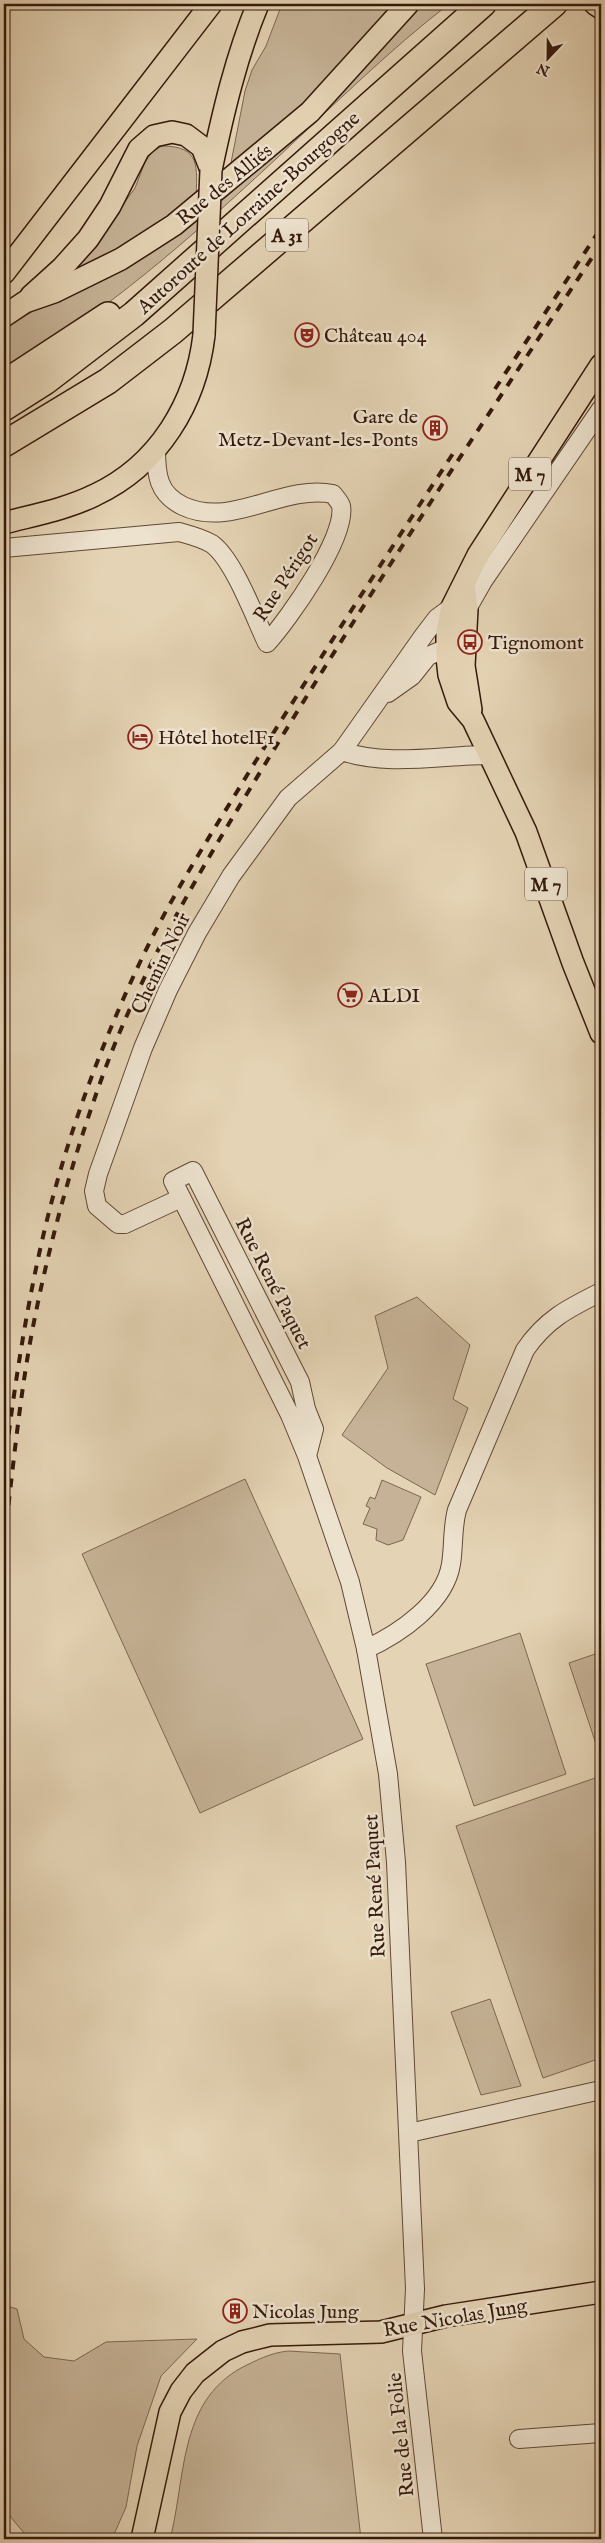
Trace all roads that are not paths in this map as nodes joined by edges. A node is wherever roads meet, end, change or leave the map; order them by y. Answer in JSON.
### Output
{"nodes":[{"id":1,"x":211,"y":4,"type":"edge"},
{"id":2,"x":258,"y":4,"type":"edge"},
{"id":3,"x":408,"y":4,"type":"edge"},
{"id":4,"x":483,"y":4,"type":"edge"},
{"id":5,"x":554,"y":4,"type":"edge"},
{"id":6,"x":595,"y":4,"type":"edge"},
{"id":7,"x":601,"y":8,"type":"edge"},
{"id":8,"x":211,"y":170,"type":"junction"},
{"id":9,"x":187,"y":267,"type":"junction"},
{"id":10,"x":4,"y":273,"type":"edge"},
{"id":11,"x":25,"y":302,"type":"junction"},
{"id":12,"x":4,"y":316,"type":"edge"},
{"id":13,"x":601,"y":365,"type":"edge"},
{"id":14,"x":4,"y":383,"type":"edge"},
{"id":15,"x":4,"y":408,"type":"edge"},
{"id":16,"x":601,"y":409,"type":"edge"},
{"id":17,"x":4,"y":444,"type":"edge"},
{"id":18,"x":156,"y":449,"type":"junction"},
{"id":19,"x":4,"y":523,"type":"edge"},
{"id":20,"x":4,"y":548,"type":"edge"},
{"id":21,"x":459,"y":608,"type":"junction"},
{"id":22,"x":455,"y":644,"type":"junction"},
{"id":23,"x":379,"y":699,"type":"junction"},
{"id":24,"x":342,"y":751,"type":"junction"},
{"id":25,"x":489,"y":755,"type":"junction"},
{"id":26,"x":601,"y":1033,"type":"edge"},
{"id":27,"x":180,"y":1198,"type":"junction"},
{"id":28,"x":601,"y":1292,"type":"edge"},
{"id":29,"x":307,"y":1456,"type":"junction"},
{"id":30,"x":366,"y":1650,"type":"junction"},
{"id":31,"x":601,"y":2090,"type":"edge"},
{"id":32,"x":409,"y":2133,"type":"junction"},
{"id":33,"x":601,"y":2292,"type":"edge"},
{"id":34,"x":413,"y":2325,"type":"junction"},
{"id":35,"x":601,"y":2433,"type":"edge"},
{"id":36,"x":519,"y":2439,"type":"dead end"},
{"id":37,"x":142,"y":2539,"type":"edge"},
{"id":38,"x":433,"y":2539,"type":"edge"}],
"edges":[{"from":1,"to":10,"type":"main road"},
{"from":2,"to":8,"type":"main road"},
{"from":3,"to":11,"type":"main road","name":"Rue des Alliés"},
{"from":4,"to":9,"type":"highway","name":"Autoroute de Lorraine-Bourgogne","number":"A 31"},
{"from":5,"to":17,"type":"highway","name":"Autoroute de Lorraine-Bourgogne","number":"A 31"},
{"from":6,"to":7,"type":"main road"},
{"from":8,"to":11,"type":"main road"},
{"from":8,"to":18,"type":"main road","bridge":true},
{"from":9,"to":14,"type":"highway"},
{"from":9,"to":15,"type":"highway","name":"Autoroute de Lorraine-Bourgogne","number":"A 31"},
{"from":11,"to":12,"type":"main road","name":"Rue des Alliés"},
{"from":13,"to":21,"type":"main road","number":"M 7"},
{"from":16,"to":21,"type":"street","name":"Chemin Noir"},
{"from":18,"to":19,"type":"main road"},
{"from":18,"to":20,"type":"street","name":"Rue Périgot"},
{"from":21,"to":22,"type":"main road","number":"M 7"},
{"from":21,"to":23,"type":"street","name":"Chemin Noir"},
{"from":22,"to":23,"type":"street","name":"Chemin Noir"},
{"from":22,"to":25,"type":"main road","number":"M 7"},
{"from":23,"to":24,"type":"street","name":"Chemin Noir"},
{"from":24,"to":25,"type":"street"},
{"from":24,"to":27,"type":"street","name":"Chemin Noir"},
{"from":25,"to":26,"type":"main road","number":"M 7"},
{"from":27,"to":29,"type":"street","name":"Rue René Paquet"},
{"from":27,"to":29,"type":"street","name":"Rue René Paquet"},
{"from":28,"to":30,"type":"street"},
{"from":29,"to":30,"type":"street","name":"Rue René Paquet"},
{"from":30,"to":32,"type":"street","name":"Rue René Paquet"},
{"from":31,"to":32,"type":"street"},
{"from":32,"to":34,"type":"street","name":"Rue René Paquet"},
{"from":33,"to":34,"type":"main road","name":"Rue Nicolas Jung"},
{"from":34,"to":37,"type":"main road","name":"Rue Nicolas Jung"},
{"from":34,"to":38,"type":"street","name":"Rue de la Folie"},
{"from":35,"to":36,"type":"street"}]}
